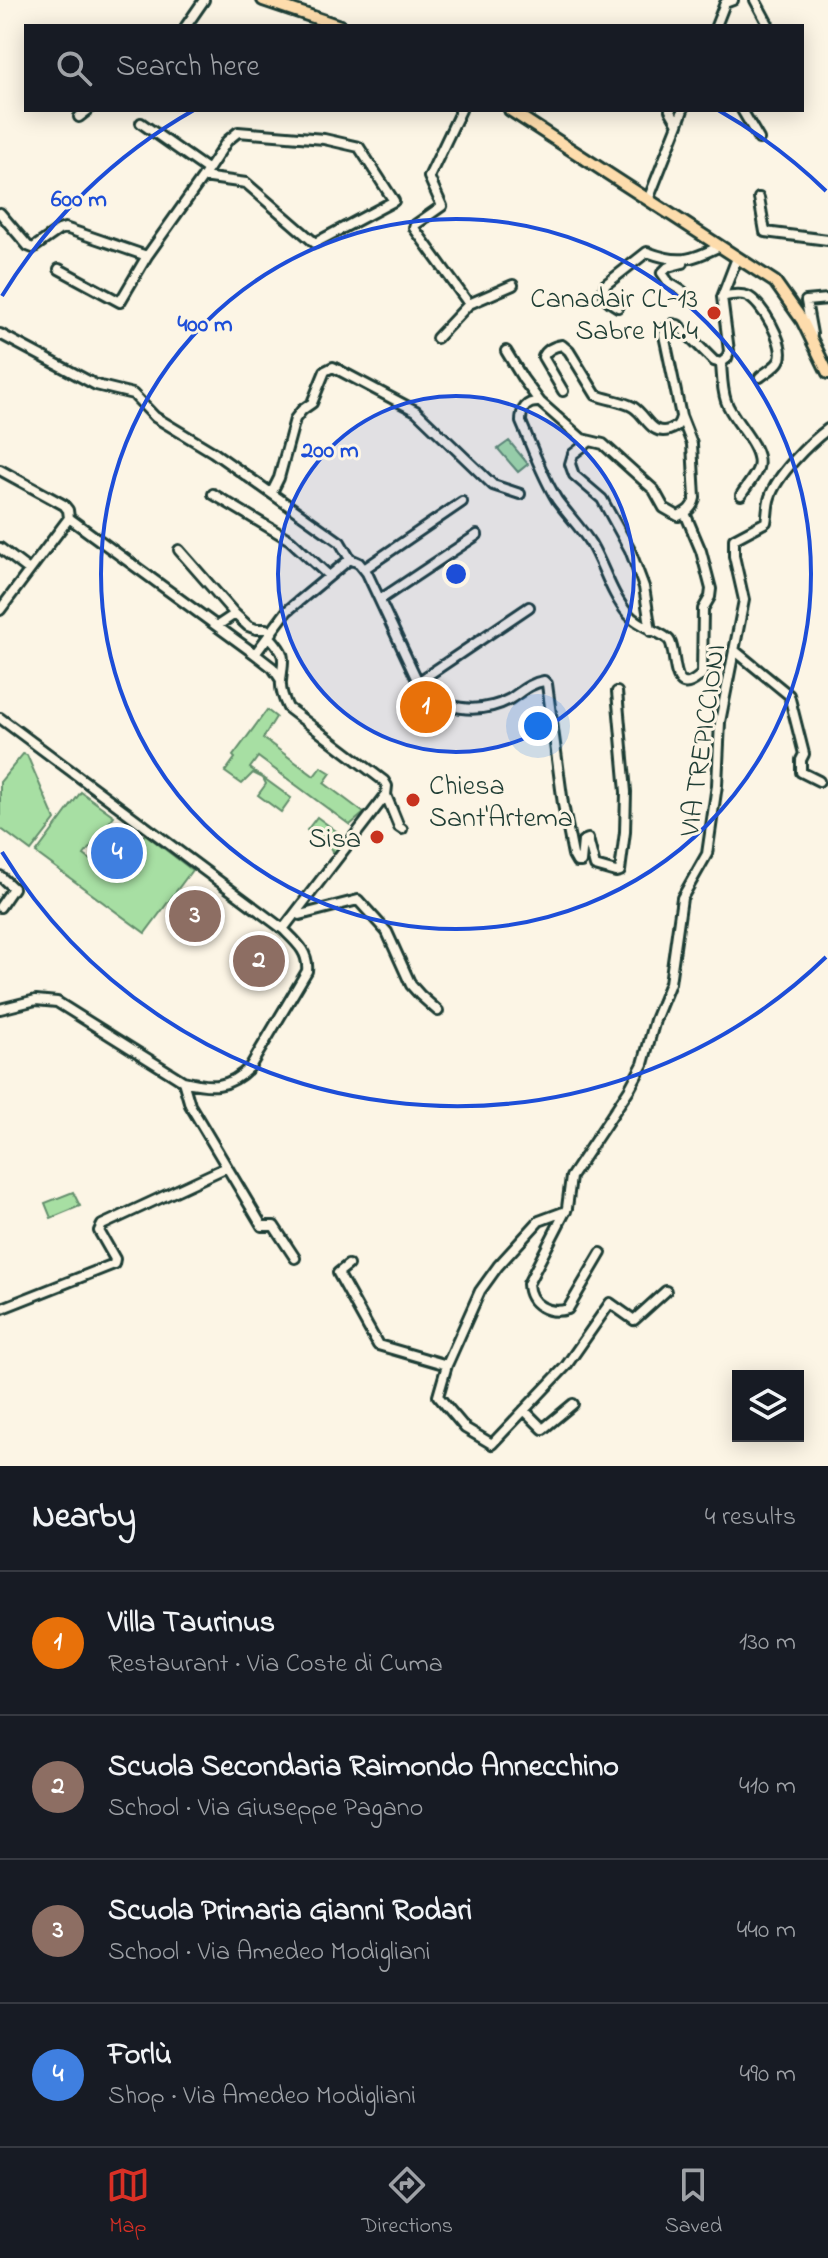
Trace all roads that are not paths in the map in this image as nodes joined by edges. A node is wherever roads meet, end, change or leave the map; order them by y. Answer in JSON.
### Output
{"nodes":[{"id":1,"x":204,"y":0,"type":"edge"},
{"id":2,"x":263,"y":0,"type":"edge"},
{"id":3,"x":717,"y":0,"type":"edge"},
{"id":4,"x":733,"y":0,"type":"edge"},
{"id":5,"x":755,"y":0,"type":"edge"},
{"id":6,"x":722,"y":10,"type":"junction"},
{"id":7,"x":188,"y":22,"type":"edge"},
{"id":8,"x":334,"y":24,"type":"edge"},
{"id":9,"x":717,"y":24,"type":"edge"},
{"id":10,"x":768,"y":24,"type":"edge"},
{"id":11,"x":85,"y":112,"type":"edge"},
{"id":12,"x":460,"y":112,"type":"edge"},
{"id":13,"x":513,"y":112,"type":"edge"},
{"id":14,"x":671,"y":112,"type":"edge"},
{"id":15,"x":682,"y":112,"type":"edge"},
{"id":16,"x":743,"y":112,"type":"edge"},
{"id":17,"x":79,"y":117,"type":"dead end"},
{"id":18,"x":141,"y":123,"type":"dead end"},
{"id":19,"x":678,"y":124,"type":"junction"},
{"id":20,"x":759,"y":139,"type":"dead end"},
{"id":21,"x":206,"y":173,"type":"junction"},
{"id":22,"x":759,"y":198,"type":"dead end"},
{"id":23,"x":648,"y":200,"type":"junction"},
{"id":24,"x":0,"y":213,"type":"edge"},
{"id":25,"x":828,"y":240,"type":"edge"},
{"id":26,"x":720,"y":246,"type":"junction"},
{"id":27,"x":147,"y":256,"type":"junction"},
{"id":28,"x":690,"y":258,"type":"junction"},
{"id":29,"x":737,"y":258,"type":"junction"},
{"id":30,"x":669,"y":260,"type":"junction"},
{"id":31,"x":59,"y":269,"type":"dead end"},
{"id":32,"x":513,"y":285,"type":"dead end"},
{"id":33,"x":670,"y":290,"type":"dead end"},
{"id":34,"x":682,"y":291,"type":"dead end"},
{"id":35,"x":722,"y":297,"type":"junction"},
{"id":36,"x":828,"y":299,"type":"edge"},
{"id":37,"x":469,"y":304,"type":"junction"},
{"id":38,"x":618,"y":307,"type":"dead end"},
{"id":39,"x":0,"y":334,"type":"edge"},
{"id":40,"x":437,"y":338,"type":"dead end"},
{"id":41,"x":813,"y":343,"type":"junction"},
{"id":42,"x":506,"y":351,"type":"dead end"},
{"id":43,"x":721,"y":363,"type":"junction"},
{"id":44,"x":828,"y":373,"type":"edge"},
{"id":45,"x":760,"y":377,"type":"dead end"},
{"id":46,"x":563,"y":391,"type":"dead end"},
{"id":47,"x":540,"y":402,"type":"junction"},
{"id":48,"x":681,"y":416,"type":"junction"},
{"id":49,"x":828,"y":429,"type":"edge"},
{"id":50,"x":590,"y":441,"type":"junction"},
{"id":51,"x":0,"y":470,"type":"edge"},
{"id":52,"x":272,"y":492,"type":"junction"},
{"id":53,"x":213,"y":494,"type":"dead end"},
{"id":54,"x":520,"y":494,"type":"dead end"},
{"id":55,"x":741,"y":495,"type":"dead end"},
{"id":56,"x":462,"y":502,"type":"dead end"},
{"id":57,"x":685,"y":513,"type":"junction"},
{"id":58,"x":69,"y":518,"type":"junction"},
{"id":59,"x":477,"y":535,"type":"dead end"},
{"id":60,"x":0,"y":548,"type":"edge"},
{"id":61,"x":179,"y":550,"type":"dead end"},
{"id":62,"x":350,"y":559,"type":"junction"},
{"id":63,"x":364,"y":569,"type":"junction"},
{"id":64,"x":29,"y":570,"type":"junction"},
{"id":65,"x":329,"y":576,"type":"junction"},
{"id":66,"x":381,"y":599,"type":"junction"},
{"id":67,"x":529,"y":607,"type":"dead end"},
{"id":68,"x":0,"y":610,"type":"edge"},
{"id":69,"x":235,"y":614,"type":"junction"},
{"id":70,"x":217,"y":626,"type":"junction"},
{"id":71,"x":651,"y":631,"type":"junction"},
{"id":72,"x":271,"y":635,"type":"junction"},
{"id":73,"x":734,"y":650,"type":"junction"},
{"id":74,"x":253,"y":653,"type":"junction"},
{"id":75,"x":285,"y":664,"type":"junction"},
{"id":76,"x":273,"y":668,"type":"junction"},
{"id":77,"x":281,"y":680,"type":"junction"},
{"id":78,"x":418,"y":682,"type":"junction"},
{"id":79,"x":617,"y":692,"type":"dead end"},
{"id":80,"x":0,"y":718,"type":"edge"},
{"id":81,"x":819,"y":781,"type":"dead end"},
{"id":82,"x":386,"y":795,"type":"junction"},
{"id":83,"x":402,"y":829,"type":"dead end"},
{"id":84,"x":0,"y":876,"type":"edge"},
{"id":85,"x":0,"y":907,"type":"edge"},
{"id":86,"x":296,"y":913,"type":"junction"},
{"id":87,"x":283,"y":929,"type":"junction"},
{"id":88,"x":0,"y":1009,"type":"edge"},
{"id":89,"x":438,"y":1011,"type":"dead end"},
{"id":90,"x":183,"y":1081,"type":"junction"},
{"id":91,"x":227,"y":1167,"type":"junction"},
{"id":92,"x":566,"y":1211,"type":"junction"},
{"id":93,"x":601,"y":1253,"type":"dead end"},
{"id":94,"x":295,"y":1258,"type":"dead end"},
{"id":95,"x":348,"y":1265,"type":"dead end"},
{"id":96,"x":666,"y":1291,"type":"dead end"},
{"id":97,"x":1,"y":1307,"type":"edge"},
{"id":98,"x":447,"y":1365,"type":"junction"},
{"id":99,"x":573,"y":1404,"type":"dead end"},
{"id":100,"x":524,"y":1410,"type":"junction"}],
"edges":[{"from":1,"to":7,"type":"street"},
{"from":2,"to":8,"type":"main road"},
{"from":3,"to":6,"type":"street"},
{"from":4,"to":6,"type":"street"},
{"from":5,"to":10,"type":"street"},
{"from":6,"to":9,"type":"street"},
{"from":11,"to":17,"type":"street"},
{"from":12,"to":37,"type":"street"},
{"from":13,"to":23,"type":"main road"},
{"from":14,"to":19,"type":"street"},
{"from":15,"to":19,"type":"street"},
{"from":16,"to":20,"type":"street"},
{"from":18,"to":21,"type":"street"},
{"from":19,"to":23,"type":"street"},
{"from":21,"to":21,"type":"street"},
{"from":21,"to":27,"type":"street"},
{"from":22,"to":25,"type":"street"},
{"from":23,"to":26,"type":"main road"},
{"from":24,"to":27,"type":"street"},
{"from":26,"to":28,"type":"street"},
{"from":26,"to":29,"type":"main road"},
{"from":27,"to":31,"type":"street"},
{"from":28,"to":30,"type":"street"},
{"from":28,"to":34,"type":"street"},
{"from":29,"to":35,"type":"street"},
{"from":29,"to":41,"type":"main road"},
{"from":30,"to":33,"type":"street"},
{"from":30,"to":38,"type":"street"},
{"from":32,"to":37,"type":"street"},
{"from":35,"to":43,"type":"street"},
{"from":35,"to":45,"type":"street"},
{"from":36,"to":41,"type":"street"},
{"from":37,"to":40,"type":"street"},
{"from":39,"to":52,"type":"street"},
{"from":41,"to":44,"type":"main road"},
{"from":42,"to":47,"type":"street"},
{"from":43,"to":48,"type":"street"},
{"from":43,"to":55,"type":"street"},
{"from":46,"to":48,"type":"street"},
{"from":47,"to":50,"type":"street"},
{"from":47,"to":71,"type":"street"},
{"from":48,"to":57,"type":"street"},
{"from":49,"to":73,"type":"street","name":"VIA TREPICCIONI"},
{"from":50,"to":57,"type":"street"},
{"from":50,"to":71,"type":"street"},
{"from":51,"to":58,"type":"street"},
{"from":52,"to":54,"type":"street"},
{"from":52,"to":62,"type":"street"},
{"from":53,"to":65,"type":"street"},
{"from":56,"to":63,"type":"street"},
{"from":57,"to":71,"type":"street"},
{"from":58,"to":64,"type":"street"},
{"from":58,"to":70,"type":"street"},
{"from":59,"to":66,"type":"street"},
{"from":60,"to":64,"type":"street"},
{"from":61,"to":69,"type":"street"},
{"from":62,"to":63,"type":"street"},
{"from":62,"to":65,"type":"street"},
{"from":63,"to":66,"type":"street"},
{"from":64,"to":68,"type":"street"},
{"from":65,"to":72,"type":"street"},
{"from":66,"to":78,"type":"street"},
{"from":67,"to":78,"type":"street"},
{"from":69,"to":70,"type":"street"},
{"from":69,"to":72,"type":"street"},
{"from":70,"to":74,"type":"street"},
{"from":72,"to":74,"type":"street"},
{"from":72,"to":75,"type":"street"},
{"from":73,"to":81,"type":"street"},
{"from":73,"to":92,"type":"street","name":"VIA TREPICCIONI"},
{"from":74,"to":76,"type":"street"},
{"from":75,"to":76,"type":"street"},
{"from":75,"to":77,"type":"street"},
{"from":76,"to":77,"type":"street"},
{"from":77,"to":82,"type":"street"},
{"from":78,"to":79,"type":"street"},
{"from":80,"to":87,"type":"street"},
{"from":82,"to":83,"type":"street"},
{"from":82,"to":86,"type":"street"},
{"from":84,"to":85,"type":"street"},
{"from":86,"to":87,"type":"street"},
{"from":86,"to":89,"type":"street"},
{"from":87,"to":90,"type":"street"},
{"from":88,"to":90,"type":"street"},
{"from":90,"to":91,"type":"street"},
{"from":91,"to":94,"type":"street"},
{"from":91,"to":97,"type":"street"},
{"from":92,"to":93,"type":"street","name":"VIA TREPICCIONI"},
{"from":92,"to":98,"type":"street"},
{"from":95,"to":98,"type":"street"},
{"from":96,"to":100,"type":"street"},
{"from":98,"to":100,"type":"street"},
{"from":99,"to":100,"type":"street"}]}
